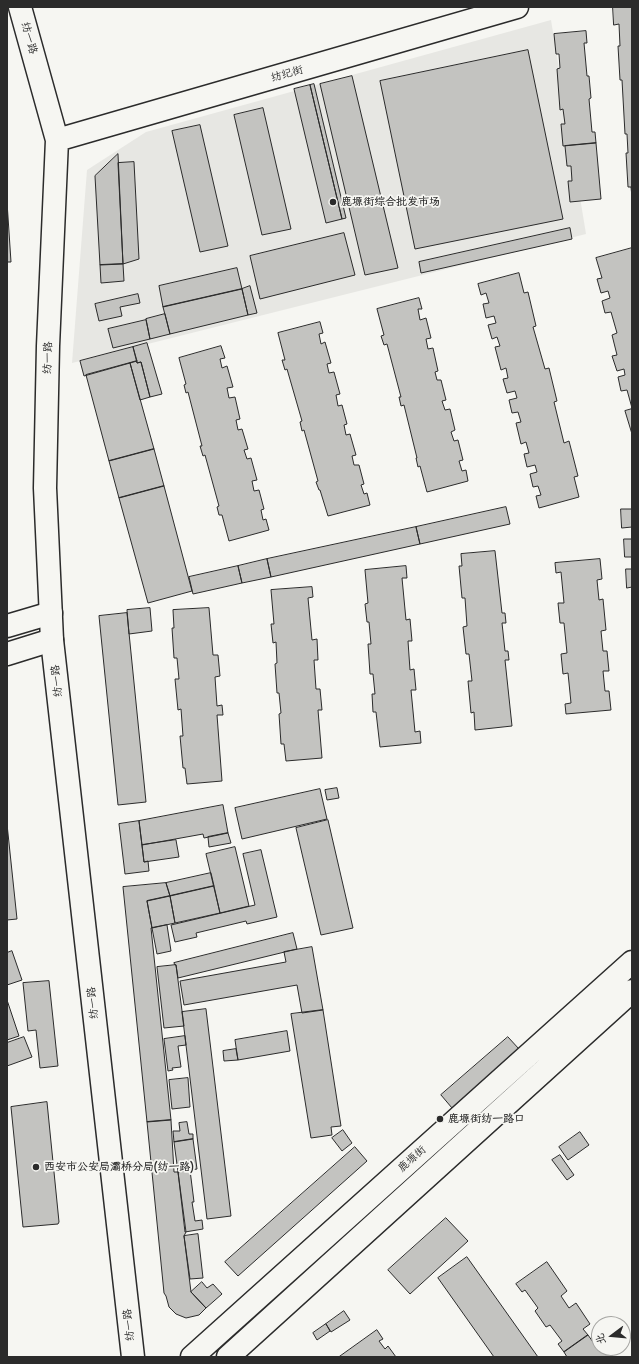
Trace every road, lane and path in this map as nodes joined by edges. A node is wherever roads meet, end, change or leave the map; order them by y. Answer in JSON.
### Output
{"nodes":[{"id":1,"x":20,"y":7,"type":"edge"},
{"id":2,"x":518,"y":7,"type":"edge"},
{"id":3,"x":57,"y":140,"type":"junction"},
{"id":4,"x":51,"y":612,"type":"junction"},
{"id":5,"x":7,"y":626,"type":"edge"},
{"id":6,"x":52,"y":640,"type":"junction"},
{"id":7,"x":7,"y":654,"type":"edge"},
{"id":8,"x":632,"y":962,"type":"edge"},
{"id":9,"x":632,"y":991,"type":"edge"},
{"id":10,"x":133,"y":1357,"type":"edge"},
{"id":11,"x":192,"y":1357,"type":"edge"},
{"id":12,"x":228,"y":1357,"type":"edge"}],
"edges":[{"from":1,"to":3,"type":"street","name":"纺一路"},
{"from":2,"to":3,"type":"street","name":"纺纪街"},
{"from":3,"to":4,"type":"street","name":"纺一路"},
{"from":4,"to":5,"type":"street"},
{"from":4,"to":6,"type":"street","name":"纺一路"},
{"from":6,"to":7,"type":"street"},
{"from":6,"to":10,"type":"street","name":"纺一路"},
{"from":8,"to":11,"type":"street","name":"鹿塬街"},
{"from":9,"to":12,"type":"street"}]}
